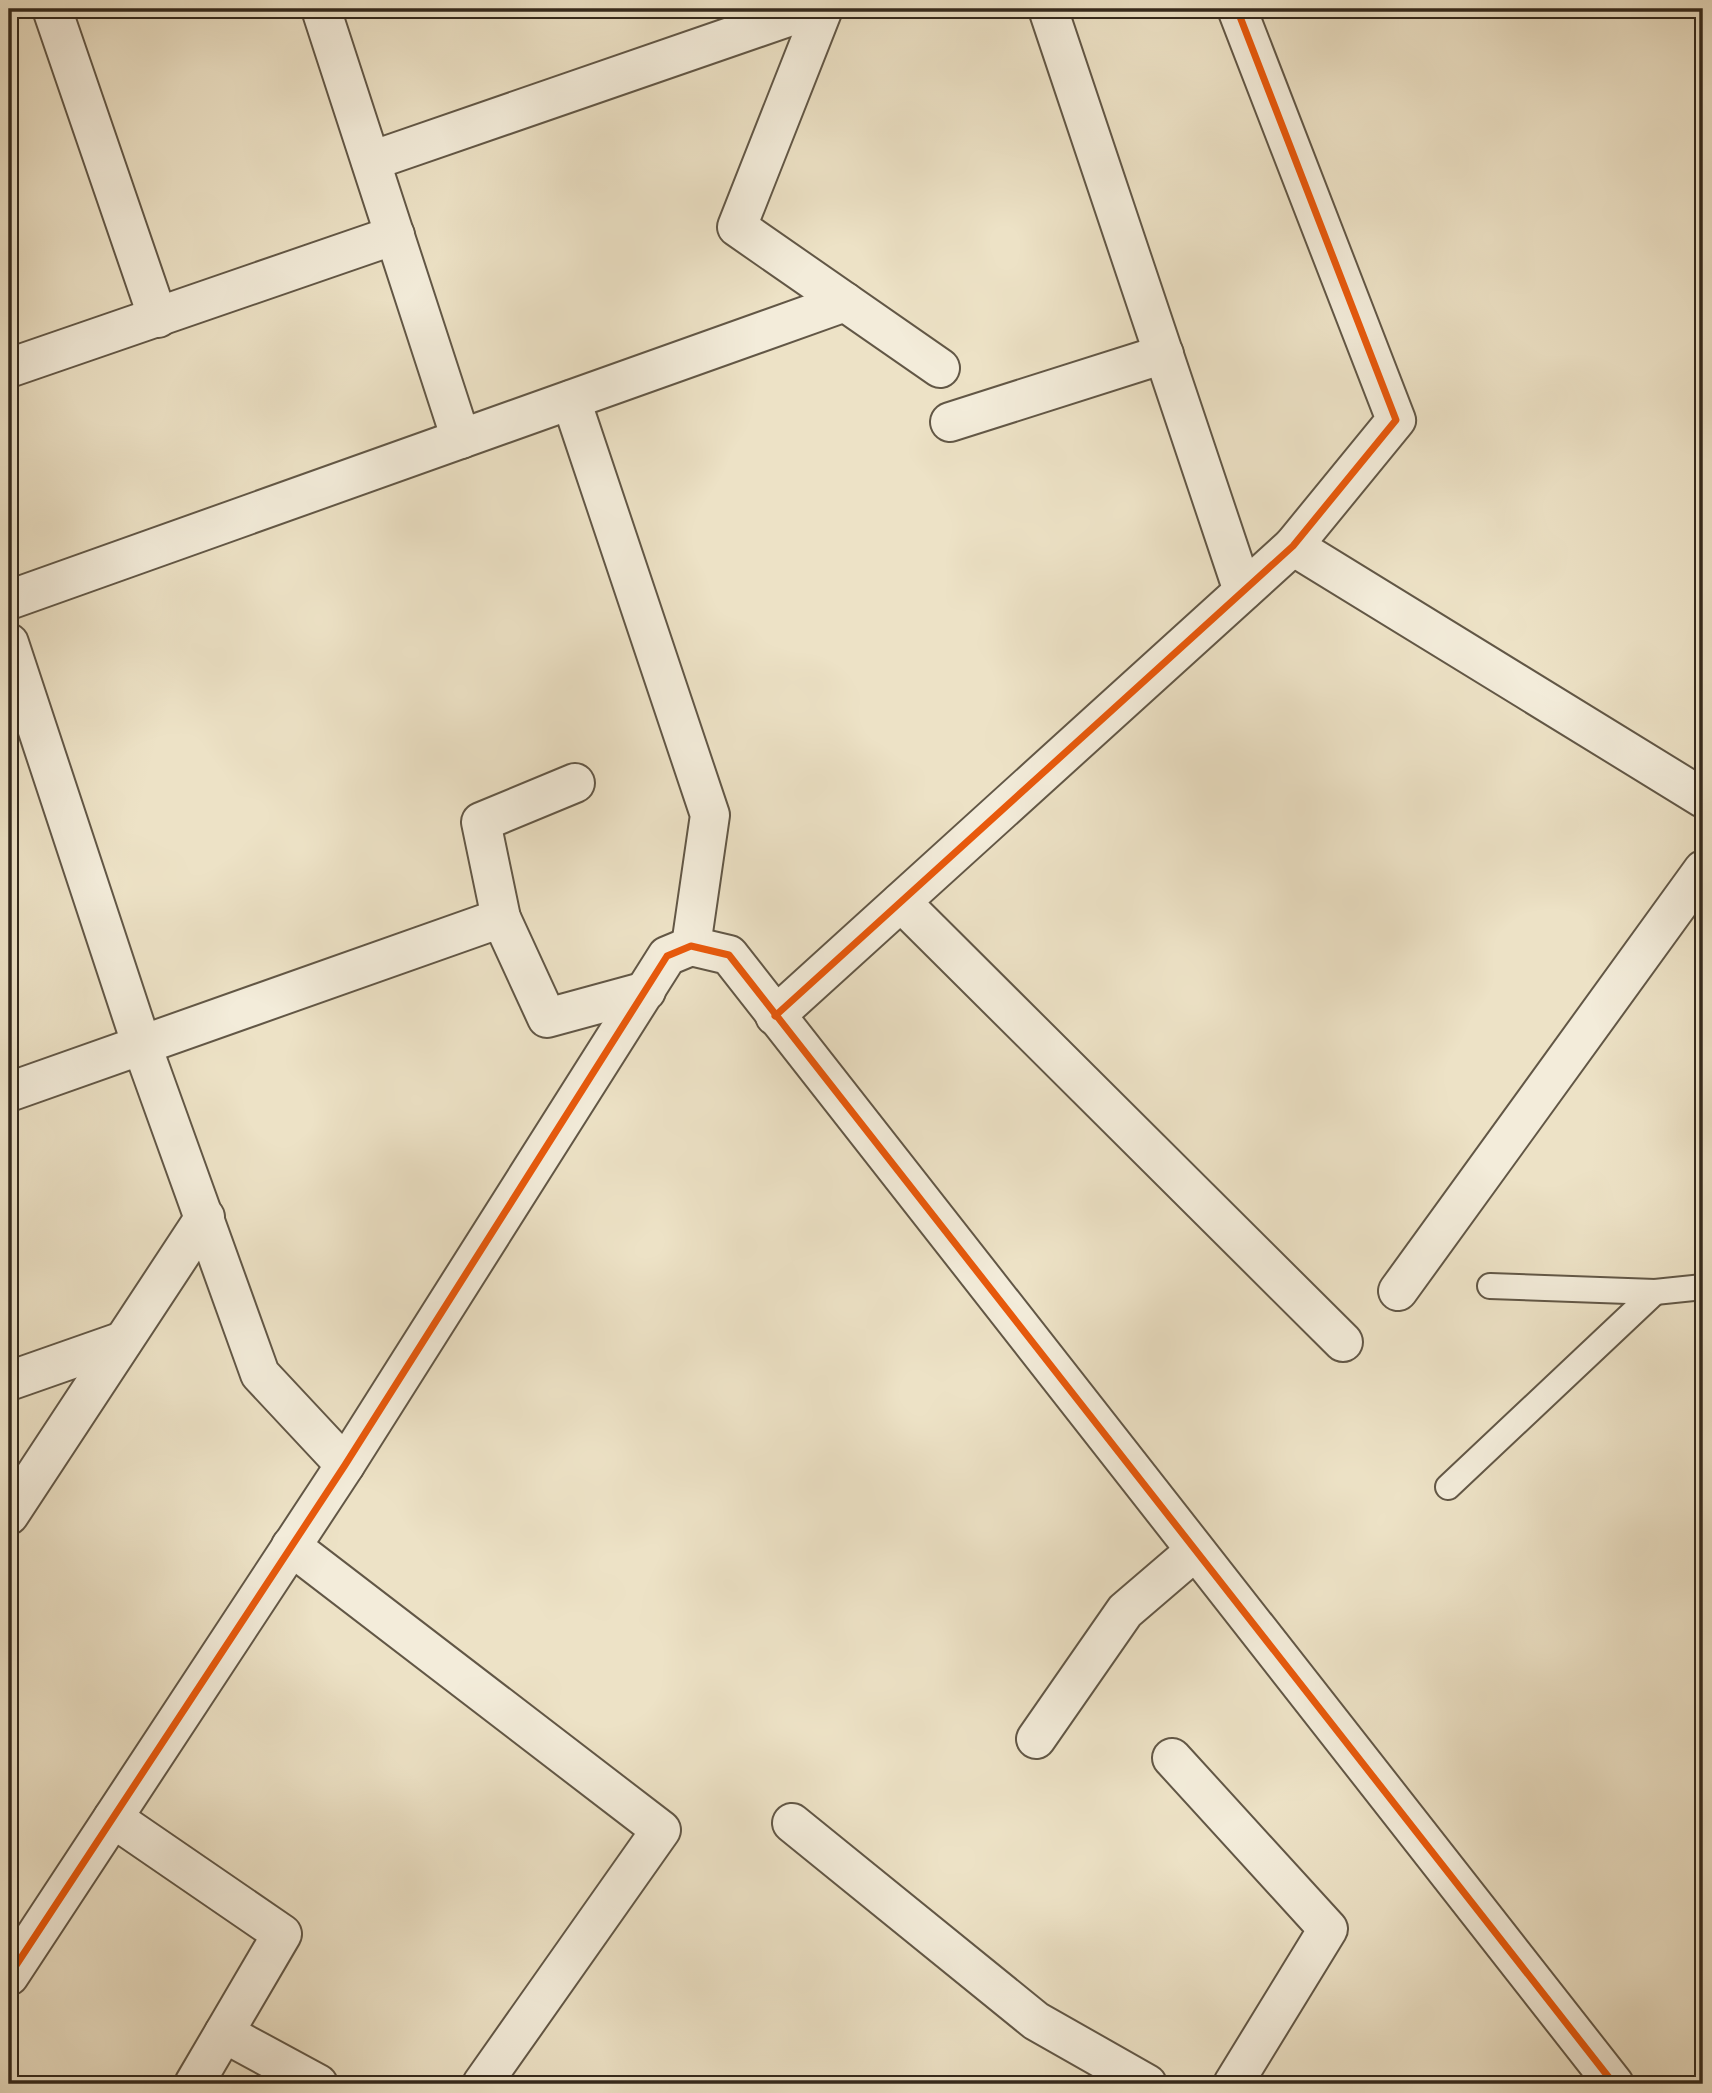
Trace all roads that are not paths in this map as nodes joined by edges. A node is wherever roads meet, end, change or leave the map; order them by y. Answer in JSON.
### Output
{"nodes":[{"id":1,"x":52,"y":9,"type":"edge"},
{"id":2,"x":321,"y":9,"type":"edge"},
{"id":3,"x":811,"y":9,"type":"edge"},
{"id":4,"x":823,"y":9,"type":"edge"},
{"id":5,"x":1048,"y":9,"type":"edge"},
{"id":6,"x":1237,"y":9,"type":"edge"},
{"id":7,"x":371,"y":161,"type":"junction"},
{"id":8,"x":395,"y":235,"type":"junction"},
{"id":9,"x":845,"y":302,"type":"junction"},
{"id":10,"x":158,"y":318,"type":"junction"},
{"id":11,"x":1164,"y":354,"type":"junction"},
{"id":12,"x":9,"y":368,"type":"edge"},
{"id":13,"x":940,"y":368,"type":"dead end"},
{"id":14,"x":571,"y":400,"type":"junction"},
{"id":15,"x":950,"y":422,"type":"dead end"},
{"id":16,"x":461,"y":439,"type":"junction"},
{"id":17,"x":1293,"y":547,"type":"junction"},
{"id":18,"x":1243,"y":591,"type":"junction"},
{"id":19,"x":9,"y":600,"type":"edge"},
{"id":20,"x":9,"y":643,"type":"edge"},
{"id":21,"x":575,"y":783,"type":"dead end"},
{"id":22,"x":1703,"y":798,"type":"edge"},
{"id":23,"x":1703,"y":870,"type":"edge"},
{"id":24,"x":901,"y":902,"type":"junction"},
{"id":25,"x":501,"y":918,"type":"junction"},
{"id":26,"x":691,"y":946,"type":"junction"},
{"id":27,"x":646,"y":991,"type":"junction"},
{"id":28,"x":775,"y":1016,"type":"junction"},
{"id":29,"x":142,"y":1046,"type":"junction"},
{"id":30,"x":9,"y":1092,"type":"edge"},
{"id":31,"x":205,"y":1217,"type":"junction"},
{"id":32,"x":1490,"y":1286,"type":"dead end"},
{"id":33,"x":1703,"y":1287,"type":"edge"},
{"id":34,"x":1398,"y":1291,"type":"dead end"},
{"id":35,"x":1655,"y":1292,"type":"junction"},
{"id":36,"x":123,"y":1341,"type":"junction"},
{"id":37,"x":1343,"y":1342,"type":"dead end"},
{"id":38,"x":9,"y":1381,"type":"edge"},
{"id":39,"x":345,"y":1465,"type":"junction"},
{"id":40,"x":1448,"y":1487,"type":"dead end"},
{"id":41,"x":9,"y":1515,"type":"edge"},
{"id":42,"x":292,"y":1546,"type":"junction"},
{"id":43,"x":1195,"y":1551,"type":"junction"},
{"id":44,"x":1036,"y":1738,"type":"dead end"},
{"id":45,"x":1172,"y":1758,"type":"dead end"},
{"id":46,"x":113,"y":1818,"type":"junction"},
{"id":47,"x":792,"y":1823,"type":"dead end"},
{"id":48,"x":22,"y":1928,"type":"edge"},
{"id":49,"x":9,"y":1976,"type":"edge"},
{"id":50,"x":224,"y":2034,"type":"junction"},
{"id":51,"x":194,"y":2084,"type":"edge"},
{"id":52,"x":318,"y":2084,"type":"edge"},
{"id":53,"x":482,"y":2084,"type":"edge"},
{"id":54,"x":1147,"y":2084,"type":"edge"},
{"id":55,"x":1233,"y":2084,"type":"edge"},
{"id":56,"x":1614,"y":2084,"type":"edge"}],
"edges":[{"from":1,"to":10,"type":"street"},
{"from":2,"to":7,"type":"street"},
{"from":3,"to":7,"type":"street"},
{"from":4,"to":9,"type":"street"},
{"from":5,"to":11,"type":"street"},
{"from":6,"to":17,"type":"street"},
{"from":7,"to":8,"type":"street"},
{"from":8,"to":10,"type":"street"},
{"from":8,"to":16,"type":"street"},
{"from":9,"to":13,"type":"street"},
{"from":9,"to":14,"type":"street"},
{"from":10,"to":12,"type":"street"},
{"from":11,"to":15,"type":"street"},
{"from":11,"to":18,"type":"street"},
{"from":14,"to":16,"type":"street"},
{"from":14,"to":26,"type":"street"},
{"from":16,"to":19,"type":"street"},
{"from":17,"to":18,"type":"street"},
{"from":17,"to":22,"type":"street"},
{"from":18,"to":24,"type":"street"},
{"from":20,"to":29,"type":"street"},
{"from":21,"to":25,"type":"street"},
{"from":23,"to":34,"type":"street"},
{"from":24,"to":28,"type":"street"},
{"from":24,"to":37,"type":"street"},
{"from":25,"to":27,"type":"street"},
{"from":25,"to":29,"type":"street"},
{"from":26,"to":27,"type":"street"},
{"from":26,"to":28,"type":"street"},
{"from":27,"to":39,"type":"street"},
{"from":28,"to":43,"type":"street"},
{"from":29,"to":30,"type":"street"},
{"from":29,"to":31,"type":"street"},
{"from":31,"to":36,"type":"street"},
{"from":31,"to":39,"type":"street"},
{"from":32,"to":35,"type":"lane"},
{"from":33,"to":35,"type":"lane"},
{"from":35,"to":40,"type":"lane"},
{"from":36,"to":38,"type":"street"},
{"from":36,"to":41,"type":"street"},
{"from":39,"to":42,"type":"street"},
{"from":42,"to":46,"type":"street"},
{"from":42,"to":53,"type":"street"},
{"from":43,"to":44,"type":"street"},
{"from":43,"to":56,"type":"street"},
{"from":45,"to":55,"type":"street"},
{"from":46,"to":48,"type":"street"},
{"from":46,"to":50,"type":"street"},
{"from":47,"to":54,"type":"street"},
{"from":48,"to":49,"type":"street"},
{"from":50,"to":51,"type":"street"},
{"from":50,"to":52,"type":"street"}]}
